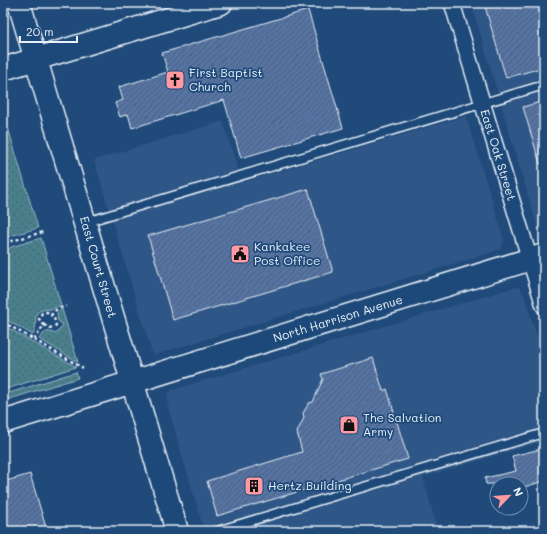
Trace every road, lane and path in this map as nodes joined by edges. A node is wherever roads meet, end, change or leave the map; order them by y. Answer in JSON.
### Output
{"nodes":[{"id":1,"x":19,"y":3,"type":"edge"},
{"id":2,"x":221,"y":3,"type":"edge"},
{"id":3,"x":452,"y":3,"type":"edge"},
{"id":4,"x":36,"y":59,"type":"junction"},
{"id":5,"x":3,"y":69,"type":"edge"},
{"id":6,"x":544,"y":84,"type":"edge"},
{"id":7,"x":482,"y":103,"type":"junction"},
{"id":8,"x":85,"y":223,"type":"junction"},
{"id":9,"x":43,"y":232,"type":"dead end"},
{"id":10,"x":3,"y":240,"type":"edge"},
{"id":11,"x":5,"y":243,"type":"junction"},
{"id":12,"x":3,"y":251,"type":"edge"},
{"id":13,"x":537,"y":257,"type":"edge"},
{"id":14,"x":66,"y":306,"type":"dead end"},
{"id":15,"x":544,"y":306,"type":"edge"},
{"id":16,"x":51,"y":315,"type":"junction"},
{"id":17,"x":3,"y":322,"type":"edge"},
{"id":18,"x":44,"y":325,"type":"junction"},
{"id":19,"x":34,"y":340,"type":"junction"},
{"id":20,"x":83,"y":368,"type":"dead end"},
{"id":21,"x":133,"y":383,"type":"junction"},
{"id":22,"x":3,"y":422,"type":"edge"},
{"id":23,"x":544,"y":432,"type":"edge"},
{"id":24,"x":177,"y":531,"type":"edge"},
{"id":25,"x":217,"y":531,"type":"edge"}],
"edges":[{"from":1,"to":4,"type":"main road","name":"East Court Street"},
{"from":2,"to":4,"type":"main road"},
{"from":3,"to":7,"type":"street","name":"East Oak Street"},
{"from":4,"to":5,"type":"main road"},
{"from":4,"to":8,"type":"main road","name":"East Court Street"},
{"from":6,"to":7,"type":"lane"},
{"from":7,"to":8,"type":"lane"},
{"from":7,"to":13,"type":"street","name":"East Oak Street"},
{"from":8,"to":21,"type":"main road","name":"East Court Street"},
{"from":9,"to":11,"type":"path"},
{"from":10,"to":11,"type":"path"},
{"from":11,"to":12,"type":"path"},
{"from":13,"to":15,"type":"street","name":"East Oak Street"},
{"from":13,"to":21,"type":"main road","name":"North Harrison Avenue"},
{"from":14,"to":16,"type":"path"},
{"from":16,"to":18,"type":"path"},
{"from":16,"to":18,"type":"path"},
{"from":17,"to":19,"type":"path"},
{"from":18,"to":19,"type":"path"},
{"from":19,"to":20,"type":"path"},
{"from":21,"to":22,"type":"main road","name":"North Harrison Avenue"},
{"from":21,"to":24,"type":"main road","name":"East Court Street"},
{"from":23,"to":25,"type":"lane"}]}
